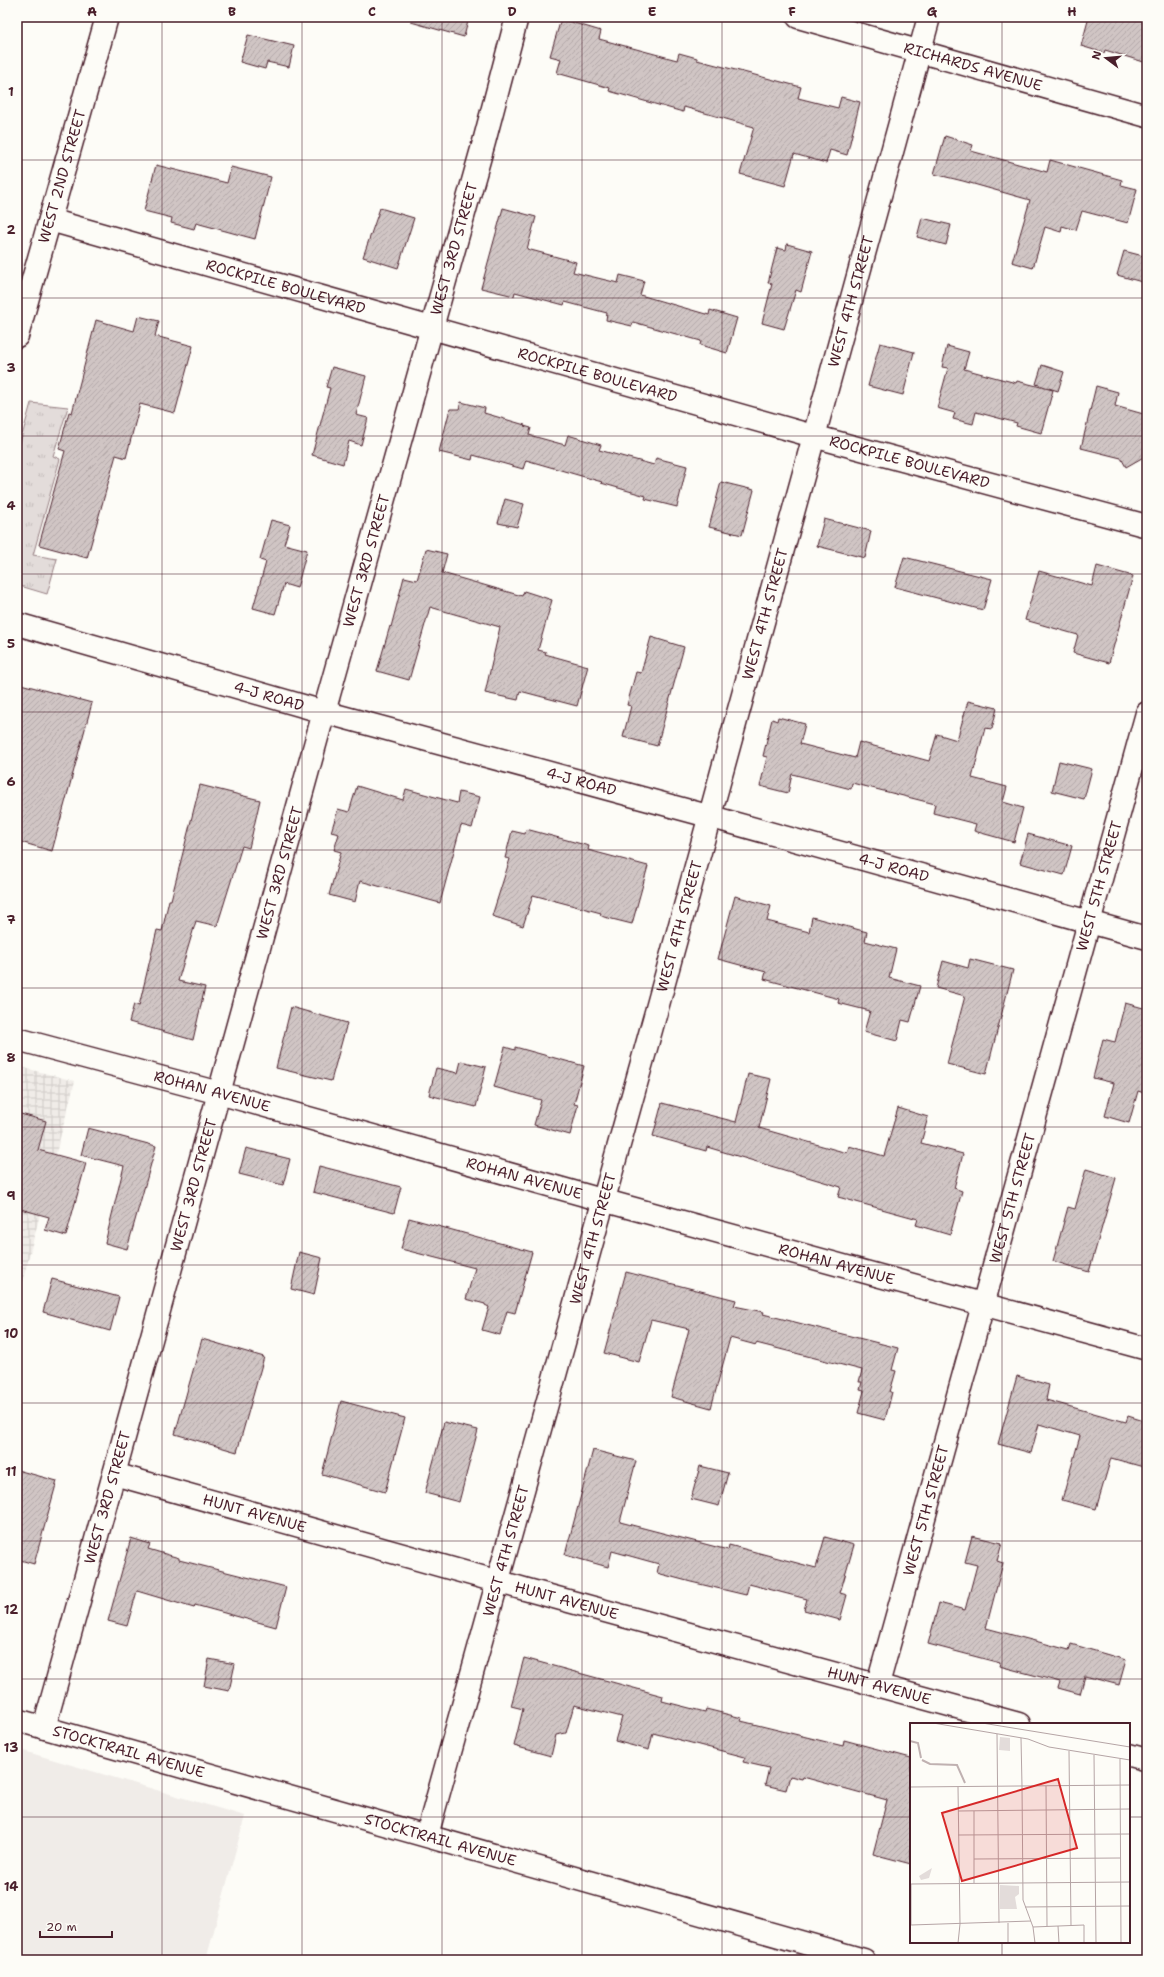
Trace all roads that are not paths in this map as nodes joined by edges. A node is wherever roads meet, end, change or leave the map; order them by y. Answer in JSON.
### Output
{"nodes":[{"id":1,"x":107,"y":17,"type":"edge"},
{"id":2,"x":517,"y":17,"type":"edge"},
{"id":3,"x":798,"y":17,"type":"edge"},
{"id":4,"x":929,"y":17,"type":"edge"},
{"id":5,"x":919,"y":51,"type":"junction"},
{"id":6,"x":1147,"y":116,"type":"edge"},
{"id":7,"x":50,"y":220,"type":"junction"},
{"id":8,"x":432,"y":327,"type":"junction"},
{"id":9,"x":17,"y":336,"type":"edge"},
{"id":10,"x":813,"y":436,"type":"junction"},
{"id":11,"x":1147,"y":526,"type":"edge"},
{"id":12,"x":17,"y":624,"type":"edge"},
{"id":13,"x":324,"y":712,"type":"junction"},
{"id":14,"x":1147,"y":712,"type":"edge"},
{"id":15,"x":708,"y":816,"type":"junction"},
{"id":16,"x":1089,"y":922,"type":"junction"},
{"id":17,"x":1147,"y":938,"type":"edge"},
{"id":18,"x":17,"y":1039,"type":"edge"},
{"id":19,"x":219,"y":1093,"type":"junction"},
{"id":20,"x":602,"y":1200,"type":"junction"},
{"id":21,"x":984,"y":1303,"type":"junction"},
{"id":22,"x":1147,"y":1349,"type":"edge"},
{"id":23,"x":114,"y":1474,"type":"junction"},
{"id":24,"x":497,"y":1581,"type":"junction"},
{"id":25,"x":878,"y":1684,"type":"junction"},
{"id":26,"x":17,"y":1720,"type":"edge"},
{"id":27,"x":1015,"y":1723,"type":"edge"},
{"id":28,"x":44,"y":1728,"type":"junction"},
{"id":29,"x":1130,"y":1755,"type":"edge"},
{"id":30,"x":1147,"y":1760,"type":"edge"},
{"id":31,"x":427,"y":1835,"type":"junction"},
{"id":32,"x":864,"y":1960,"type":"edge"}],
"edges":[{"from":1,"to":7,"type":"street","name":"WEST 2ND STREET"},
{"from":2,"to":8,"type":"street","name":"WEST 3RD STREET"},
{"from":3,"to":5,"type":"street","name":"RICHARDS AVENUE"},
{"from":4,"to":5,"type":"street","name":"WEST 4TH STREET"},
{"from":5,"to":6,"type":"street","name":"RICHARDS AVENUE"},
{"from":5,"to":10,"type":"street","name":"WEST 4TH STREET"},
{"from":7,"to":8,"type":"street","name":"ROCKPILE BOULEVARD"},
{"from":7,"to":9,"type":"street","name":"WEST 2ND STREET"},
{"from":8,"to":10,"type":"street","name":"ROCKPILE BOULEVARD"},
{"from":8,"to":13,"type":"street","name":"WEST 3RD STREET"},
{"from":10,"to":11,"type":"street","name":"ROCKPILE BOULEVARD"},
{"from":10,"to":15,"type":"street","name":"WEST 4TH STREET"},
{"from":12,"to":13,"type":"street","name":"4-J ROAD"},
{"from":13,"to":15,"type":"street","name":"4-J ROAD"},
{"from":13,"to":19,"type":"street","name":"WEST 3RD STREET"},
{"from":14,"to":16,"type":"street","name":"WEST 5TH STREET"},
{"from":15,"to":16,"type":"street","name":"4-J ROAD"},
{"from":15,"to":20,"type":"street","name":"WEST 4TH STREET"},
{"from":16,"to":17,"type":"street","name":"4-J ROAD"},
{"from":16,"to":21,"type":"street","name":"WEST 5TH STREET"},
{"from":18,"to":19,"type":"street","name":"ROHAN AVENUE"},
{"from":19,"to":20,"type":"street","name":"ROHAN AVENUE"},
{"from":19,"to":23,"type":"street","name":"WEST 3RD STREET"},
{"from":20,"to":21,"type":"street","name":"ROHAN AVENUE"},
{"from":20,"to":24,"type":"street","name":"WEST 4TH STREET"},
{"from":21,"to":22,"type":"street","name":"ROHAN AVENUE"},
{"from":21,"to":25,"type":"street","name":"WEST 5TH STREET"},
{"from":23,"to":24,"type":"street","name":"HUNT AVENUE"},
{"from":23,"to":28,"type":"street","name":"WEST 3RD STREET"},
{"from":24,"to":25,"type":"street","name":"HUNT AVENUE"},
{"from":24,"to":31,"type":"street","name":"WEST 4TH STREET"},
{"from":25,"to":27,"type":"street","name":"HUNT AVENUE"},
{"from":26,"to":28,"type":"street","name":"STOCKTRAIL AVENUE"},
{"from":28,"to":31,"type":"street","name":"STOCKTRAIL AVENUE"},
{"from":29,"to":30,"type":"street"},
{"from":31,"to":32,"type":"street","name":"STOCKTRAIL AVENUE"}]}
